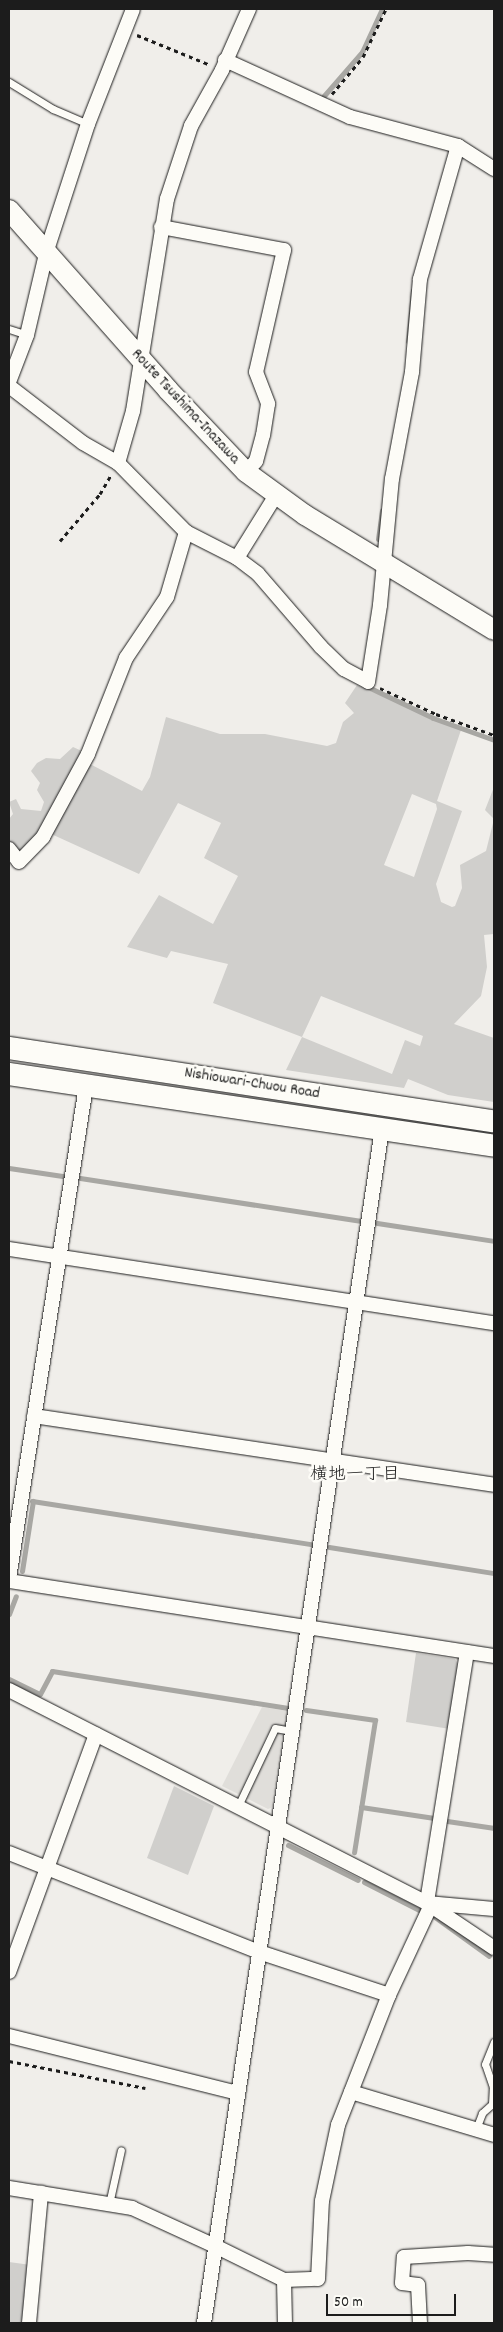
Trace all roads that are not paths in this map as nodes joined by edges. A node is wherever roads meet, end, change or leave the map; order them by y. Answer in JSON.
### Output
{"nodes":[{"id":1,"x":133,"y":9,"type":"edge"},
{"id":2,"x":248,"y":9,"type":"edge"},
{"id":3,"x":224,"y":65,"type":"junction"},
{"id":4,"x":9,"y":82,"type":"edge"},
{"id":5,"x":88,"y":124,"type":"junction"},
{"id":6,"x":458,"y":146,"type":"junction"},
{"id":7,"x":494,"y":169,"type":"edge"},
{"id":8,"x":9,"y":210,"type":"edge"},
{"id":9,"x":162,"y":226,"type":"junction"},
{"id":10,"x":47,"y":250,"type":"junction"},
{"id":11,"x":9,"y":329,"type":"edge"},
{"id":12,"x":27,"y":335,"type":"junction"},
{"id":13,"x":140,"y":358,"type":"junction"},
{"id":14,"x":9,"y":382,"type":"edge"},
{"id":15,"x":9,"y":386,"type":"edge"},
{"id":16,"x":118,"y":463,"type":"junction"},
{"id":17,"x":246,"y":472,"type":"junction"},
{"id":18,"x":276,"y":494,"type":"junction"},
{"id":19,"x":186,"y":532,"type":"junction"},
{"id":20,"x":237,"y":558,"type":"junction"},
{"id":21,"x":382,"y":561,"type":"junction"},
{"id":22,"x":494,"y":630,"type":"edge"},
{"id":23,"x":9,"y":849,"type":"edge"},
{"id":24,"x":9,"y":1048,"type":"edge"},
{"id":25,"x":9,"y":1074,"type":"edge"},
{"id":26,"x":86,"y":1084,"type":"junction"},
{"id":27,"x":494,"y":1121,"type":"edge"},
{"id":28,"x":382,"y":1129,"type":"junction"},
{"id":29,"x":494,"y":1146,"type":"edge"},
{"id":30,"x":9,"y":1249,"type":"edge"},
{"id":31,"x":59,"y":1257,"type":"junction"},
{"id":32,"x":357,"y":1302,"type":"junction"},
{"id":33,"x":494,"y":1323,"type":"edge"},
{"id":34,"x":34,"y":1416,"type":"junction"},
{"id":35,"x":333,"y":1461,"type":"junction"},
{"id":36,"x":494,"y":1485,"type":"edge"},
{"id":37,"x":16,"y":1491,"type":"edge"},
{"id":38,"x":9,"y":1580,"type":"edge"},
{"id":39,"x":308,"y":1627,"type":"junction"},
{"id":40,"x":467,"y":1652,"type":"junction"},
{"id":41,"x":494,"y":1656,"type":"edge"},
{"id":42,"x":9,"y":1690,"type":"edge"},
{"id":43,"x":292,"y":1731,"type":"junction"},
{"id":44,"x":96,"y":1734,"type":"junction"},
{"id":45,"x":238,"y":1806,"type":"junction"},
{"id":46,"x":278,"y":1826,"type":"junction"},
{"id":47,"x":9,"y":1852,"type":"edge"},
{"id":48,"x":46,"y":1870,"type":"junction"},
{"id":49,"x":429,"y":1904,"type":"junction"},
{"id":50,"x":494,"y":1909,"type":"edge"},
{"id":51,"x":494,"y":1948,"type":"edge"},
{"id":52,"x":259,"y":1952,"type":"junction"},
{"id":53,"x":9,"y":1972,"type":"edge"},
{"id":54,"x":389,"y":1995,"type":"junction"},
{"id":55,"x":9,"y":2036,"type":"edge"},
{"id":56,"x":494,"y":2042,"type":"edge"},
{"id":57,"x":238,"y":2092,"type":"junction"},
{"id":58,"x":351,"y":2092,"type":"junction"},
{"id":59,"x":493,"y":2104,"type":"edge"},
{"id":60,"x":476,"y":2129,"type":"junction"},
{"id":61,"x":494,"y":2135,"type":"edge"},
{"id":62,"x":121,"y":2150,"type":"dead end"},
{"id":63,"x":9,"y":2188,"type":"edge"},
{"id":64,"x":41,"y":2193,"type":"junction"},
{"id":65,"x":109,"y":2204,"type":"junction"},
{"id":66,"x":216,"y":2246,"type":"junction"},
{"id":67,"x":494,"y":2255,"type":"edge"},
{"id":68,"x":284,"y":2280,"type":"junction"},
{"id":69,"x":29,"y":2323,"type":"edge"},
{"id":70,"x":204,"y":2323,"type":"edge"},
{"id":71,"x":285,"y":2323,"type":"edge"},
{"id":72,"x":420,"y":2323,"type":"edge"}],
"edges":[{"from":1,"to":5,"type":"street"},
{"from":2,"to":3,"type":"street"},
{"from":3,"to":6,"type":"street"},
{"from":3,"to":9,"type":"street"},
{"from":4,"to":5,"type":"lane"},
{"from":5,"to":10,"type":"street"},
{"from":6,"to":7,"type":"street"},
{"from":6,"to":21,"type":"street"},
{"from":8,"to":10,"type":"main road","name":"Route Tsushima-Inazawa"},
{"from":9,"to":13,"type":"street"},
{"from":9,"to":17,"type":"street"},
{"from":10,"to":12,"type":"street"},
{"from":10,"to":13,"type":"main road","name":"Route Tsushima-Inazawa"},
{"from":11,"to":12,"type":"lane"},
{"from":12,"to":14,"type":"street"},
{"from":13,"to":16,"type":"street"},
{"from":13,"to":17,"type":"main road","name":"Route Tsushima-Inazawa"},
{"from":15,"to":16,"type":"street"},
{"from":16,"to":19,"type":"street"},
{"from":17,"to":18,"type":"main road","name":"Route Tsushima-Inazawa"},
{"from":18,"to":20,"type":"street"},
{"from":18,"to":21,"type":"main road","name":"Route Tsushima-Inazawa"},
{"from":19,"to":20,"type":"street"},
{"from":19,"to":23,"type":"street"},
{"from":20,"to":21,"type":"street"},
{"from":21,"to":22,"type":"main road","name":"Route Tsushima-Inazawa"},
{"from":24,"to":27,"type":"main road","name":"Nishiowari-Chuou Road"},
{"from":25,"to":26,"type":"main road","name":"Nishiowari-Chuou Road"},
{"from":26,"to":28,"type":"main road","name":"Nishiowari-Chuou Road"},
{"from":26,"to":31,"type":"street"},
{"from":28,"to":29,"type":"main road","name":"Nishiowari-Chuou Road"},
{"from":28,"to":32,"type":"street"},
{"from":30,"to":31,"type":"street"},
{"from":31,"to":32,"type":"street"},
{"from":31,"to":34,"type":"street"},
{"from":32,"to":33,"type":"street"},
{"from":32,"to":35,"type":"street"},
{"from":34,"to":35,"type":"street"},
{"from":34,"to":37,"type":"street"},
{"from":35,"to":36,"type":"street"},
{"from":35,"to":39,"type":"street"},
{"from":37,"to":38,"type":"street"},
{"from":38,"to":39,"type":"street"},
{"from":39,"to":40,"type":"street"},
{"from":39,"to":43,"type":"street"},
{"from":40,"to":41,"type":"street"},
{"from":40,"to":49,"type":"street"},
{"from":42,"to":44,"type":"street"},
{"from":43,"to":45,"type":"lane"},
{"from":43,"to":46,"type":"street"},
{"from":44,"to":45,"type":"street"},
{"from":44,"to":48,"type":"street"},
{"from":45,"to":46,"type":"street"},
{"from":46,"to":49,"type":"street"},
{"from":46,"to":52,"type":"street"},
{"from":47,"to":48,"type":"street"},
{"from":48,"to":52,"type":"street"},
{"from":48,"to":53,"type":"street"},
{"from":49,"to":50,"type":"street"},
{"from":49,"to":51,"type":"street"},
{"from":49,"to":54,"type":"street"},
{"from":52,"to":54,"type":"street"},
{"from":52,"to":57,"type":"street"},
{"from":54,"to":58,"type":"street"},
{"from":55,"to":57,"type":"street"},
{"from":56,"to":59,"type":"lane"},
{"from":57,"to":66,"type":"street"},
{"from":58,"to":60,"type":"street"},
{"from":58,"to":68,"type":"street"},
{"from":59,"to":60,"type":"lane"},
{"from":60,"to":61,"type":"street"},
{"from":62,"to":65,"type":"lane"},
{"from":63,"to":64,"type":"street"},
{"from":64,"to":65,"type":"street"},
{"from":64,"to":69,"type":"street"},
{"from":65,"to":66,"type":"street"},
{"from":66,"to":68,"type":"street"},
{"from":66,"to":70,"type":"street"},
{"from":67,"to":72,"type":"street"},
{"from":68,"to":71,"type":"street"}]}
